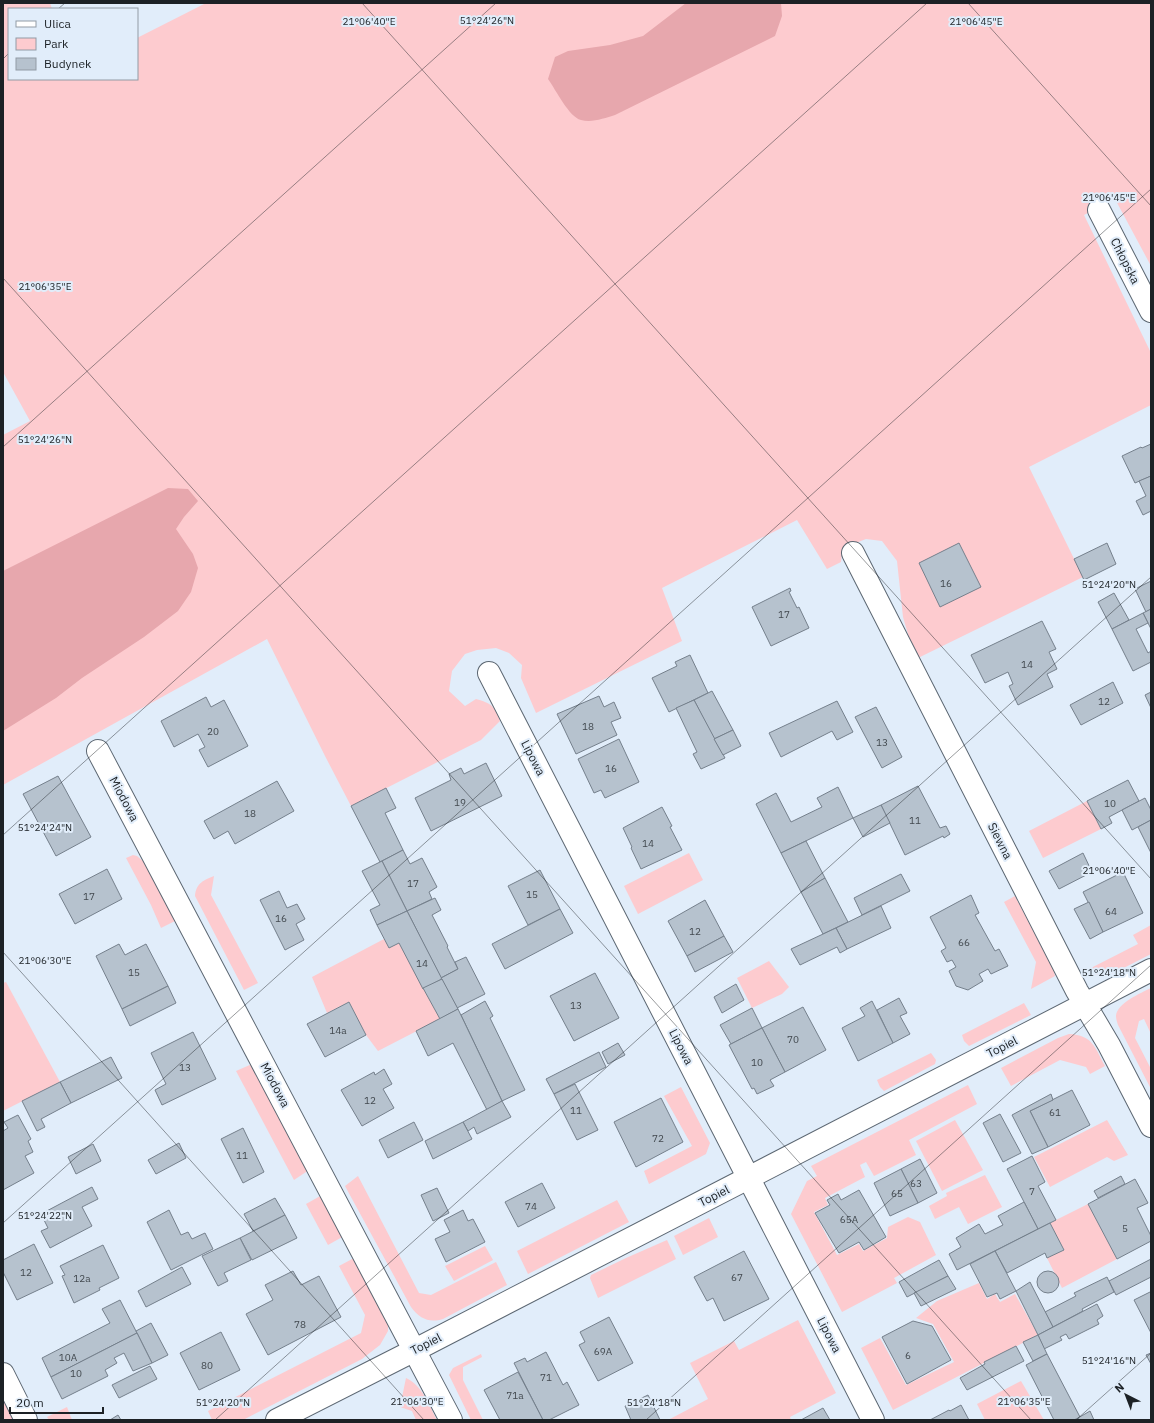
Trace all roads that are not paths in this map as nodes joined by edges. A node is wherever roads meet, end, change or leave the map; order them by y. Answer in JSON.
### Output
{"nodes":[{"id":1,"x":1099,"y":210,"type":"dead end"},
{"id":2,"x":1151,"y":311,"type":"edge"},
{"id":3,"x":853,"y":553,"type":"dead end"},
{"id":4,"x":489,"y":673,"type":"dead end"},
{"id":5,"x":98,"y":751,"type":"dead end"},
{"id":6,"x":1151,"y":970,"type":"edge"},
{"id":7,"x":1085,"y":1004,"type":"junction"},
{"id":8,"x":1151,"y":1126,"type":"edge"},
{"id":9,"x":748,"y":1178,"type":"junction"},
{"id":10,"x":415,"y":1350,"type":"junction"},
{"id":11,"x":3,"y":1374,"type":"edge"},
{"id":12,"x":26,"y":1420,"type":"edge"},
{"id":13,"x":277,"y":1420,"type":"edge"},
{"id":14,"x":451,"y":1420,"type":"edge"},
{"id":15,"x":873,"y":1420,"type":"edge"}],
"edges":[{"from":1,"to":2,"type":"street","name":"Chłopska"},
{"from":3,"to":7,"type":"street","name":"Siewna"},
{"from":4,"to":9,"type":"street","name":"Lipowa"},
{"from":5,"to":10,"type":"street","name":"Miodowa"},
{"from":6,"to":7,"type":"street","name":"Topiel"},
{"from":7,"to":8,"type":"street","name":"Siewna"},
{"from":7,"to":9,"type":"street","name":"Topiel"},
{"from":9,"to":10,"type":"street","name":"Topiel"},
{"from":9,"to":15,"type":"street","name":"Lipowa"},
{"from":10,"to":13,"type":"street","name":"Topiel"},
{"from":10,"to":14,"type":"street","name":"Miodowa"},
{"from":11,"to":12,"type":"street"}]}
